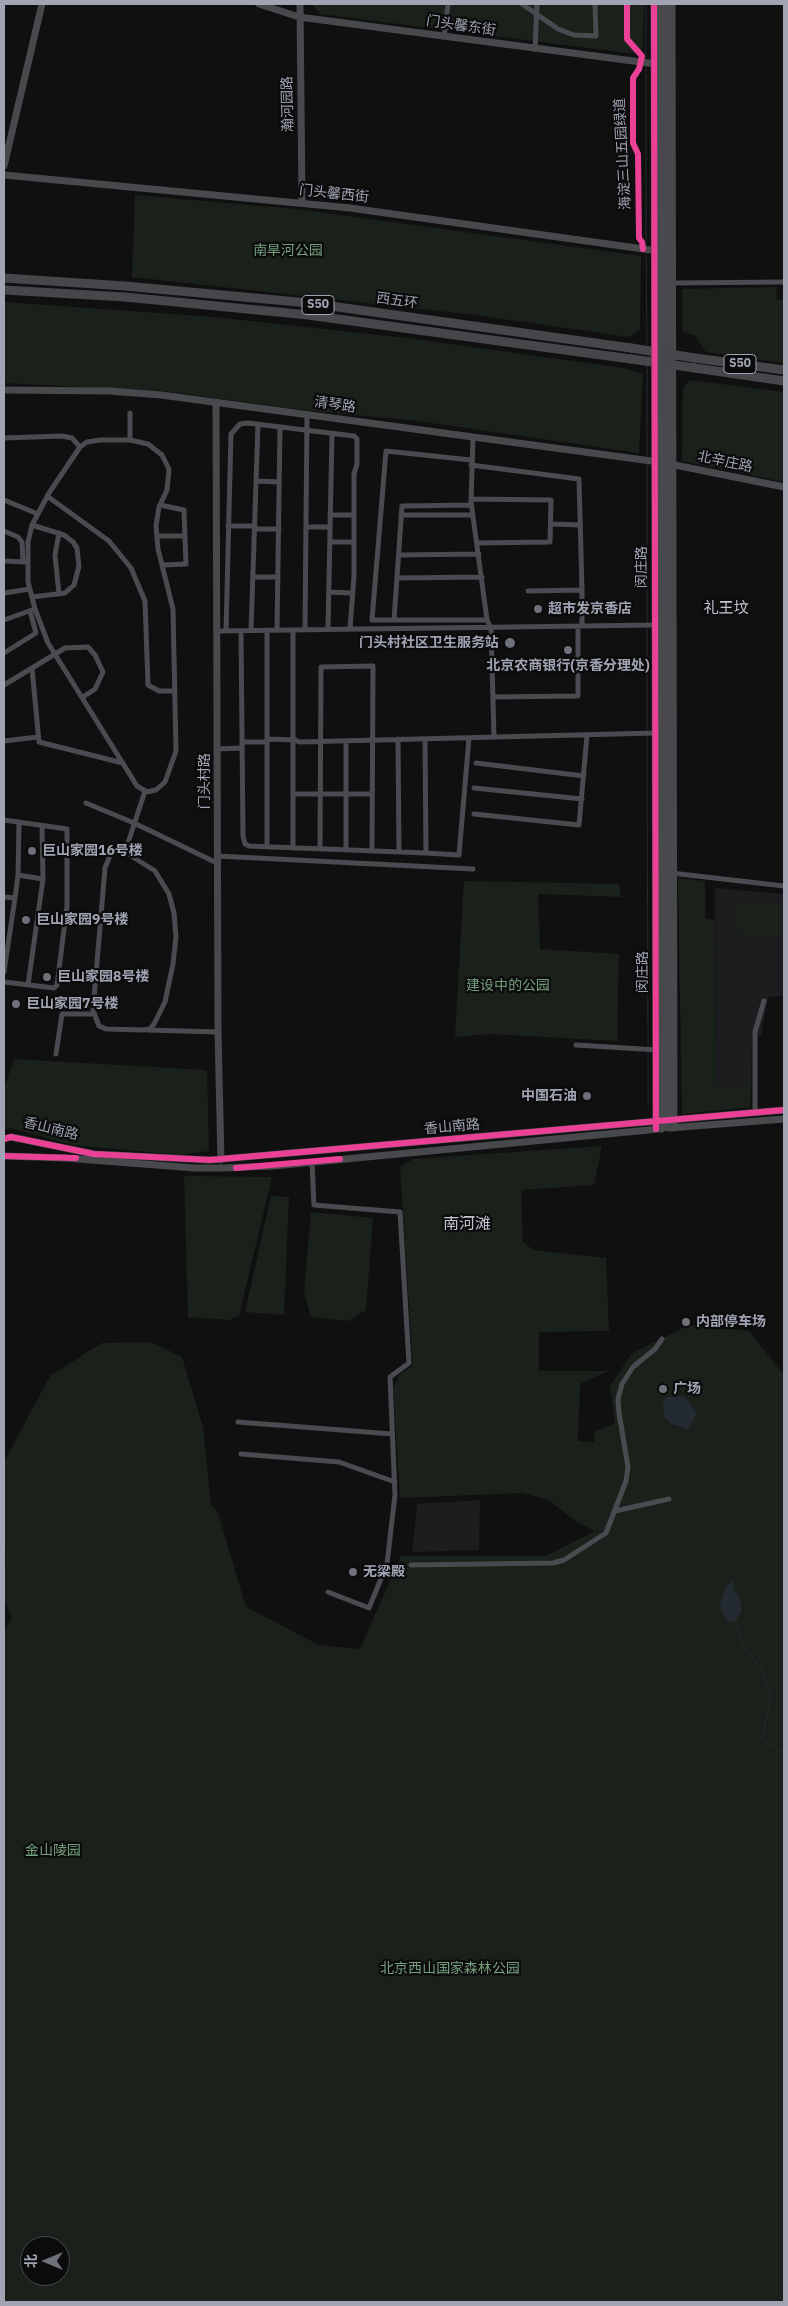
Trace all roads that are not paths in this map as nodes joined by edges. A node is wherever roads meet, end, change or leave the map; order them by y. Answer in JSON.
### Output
{"nodes":[{"id":1,"x":42,"y":4,"type":"edge"},
{"id":2,"x":260,"y":4,"type":"edge"},
{"id":3,"x":300,"y":4,"type":"edge"},
{"id":4,"x":448,"y":4,"type":"edge"},
{"id":5,"x":522,"y":4,"type":"edge"},
{"id":6,"x":538,"y":4,"type":"edge"},
{"id":7,"x":596,"y":4,"type":"edge"},
{"id":8,"x":654,"y":4,"type":"edge"},
{"id":9,"x":660,"y":4,"type":"edge"},
{"id":10,"x":666,"y":4,"type":"edge"},
{"id":11,"x":672,"y":4,"type":"edge"},
{"id":12,"x":537,"y":14,"type":"junction"},
{"id":13,"x":300,"y":17,"type":"junction"},
{"id":14,"x":444,"y":37,"type":"junction"},
{"id":15,"x":535,"y":49,"type":"junction"},
{"id":16,"x":652,"y":64,"type":"junction"},
{"id":17,"x":4,"y":166,"type":"edge"},
{"id":18,"x":4,"y":175,"type":"edge"},
{"id":19,"x":302,"y":203,"type":"junction"},
{"id":20,"x":658,"y":251,"type":"junction"},
{"id":21,"x":4,"y":278,"type":"edge"},
{"id":22,"x":784,"y":282,"type":"edge"},
{"id":23,"x":672,"y":283,"type":"junction"},
{"id":24,"x":4,"y":290,"type":"edge"},
{"id":25,"x":784,"y":370,"type":"edge"},
{"id":26,"x":784,"y":381,"type":"edge"},
{"id":27,"x":4,"y":390,"type":"edge"},
{"id":28,"x":216,"y":402,"type":"junction"},
{"id":29,"x":130,"y":413,"type":"dead end"},
{"id":30,"x":306,"y":414,"type":"junction"},
{"id":31,"x":258,"y":424,"type":"junction"},
{"id":32,"x":280,"y":427,"type":"junction"},
{"id":33,"x":306,"y":430,"type":"junction"},
{"id":34,"x":332,"y":433,"type":"junction"},
{"id":35,"x":473,"y":437,"type":"junction"},
{"id":36,"x":4,"y":438,"type":"edge"},
{"id":37,"x":130,"y":440,"type":"junction"},
{"id":38,"x":80,"y":447,"type":"junction"},
{"id":39,"x":471,"y":463,"type":"junction"},
{"id":40,"x":664,"y":463,"type":"junction"},
{"id":41,"x":257,"y":481,"type":"junction"},
{"id":42,"x":279,"y":482,"type":"junction"},
{"id":43,"x":784,"y":488,"type":"edge"},
{"id":44,"x":47,"y":496,"type":"junction"},
{"id":45,"x":4,"y":500,"type":"edge"},
{"id":46,"x":471,"y":502,"type":"junction"},
{"id":47,"x":160,"y":505,"type":"junction"},
{"id":48,"x":38,"y":514,"type":"junction"},
{"id":49,"x":330,"y":515,"type":"junction"},
{"id":50,"x":354,"y":515,"type":"junction"},
{"id":51,"x":401,"y":515,"type":"junction"},
{"id":52,"x":473,"y":515,"type":"junction"},
{"id":53,"x":551,"y":524,"type":"junction"},
{"id":54,"x":32,"y":525,"type":"junction"},
{"id":55,"x":580,"y":525,"type":"junction"},
{"id":56,"x":228,"y":526,"type":"junction"},
{"id":57,"x":255,"y":527,"type":"junction"},
{"id":58,"x":306,"y":527,"type":"junction"},
{"id":59,"x":330,"y":527,"type":"junction"},
{"id":60,"x":279,"y":529,"type":"junction"},
{"id":61,"x":4,"y":531,"type":"edge"},
{"id":62,"x":59,"y":533,"type":"junction"},
{"id":63,"x":157,"y":536,"type":"junction"},
{"id":64,"x":185,"y":536,"type":"junction"},
{"id":65,"x":330,"y":542,"type":"junction"},
{"id":66,"x":354,"y":542,"type":"junction"},
{"id":67,"x":478,"y":543,"type":"junction"},
{"id":68,"x":479,"y":554,"type":"junction"},
{"id":69,"x":399,"y":555,"type":"junction"},
{"id":70,"x":4,"y":561,"type":"edge"},
{"id":71,"x":25,"y":562,"type":"junction"},
{"id":72,"x":162,"y":565,"type":"junction"},
{"id":73,"x":253,"y":577,"type":"junction"},
{"id":74,"x":278,"y":577,"type":"junction"},
{"id":75,"x":482,"y":577,"type":"junction"},
{"id":76,"x":397,"y":578,"type":"junction"},
{"id":77,"x":30,"y":588,"type":"junction"},
{"id":78,"x":528,"y":590,"type":"dead end"},
{"id":79,"x":582,"y":590,"type":"junction"},
{"id":80,"x":329,"y":592,"type":"junction"},
{"id":81,"x":4,"y":593,"type":"edge"},
{"id":82,"x":351,"y":593,"type":"junction"},
{"id":83,"x":59,"y":594,"type":"junction"},
{"id":84,"x":32,"y":597,"type":"junction"},
{"id":85,"x":32,"y":610,"type":"junction"},
{"id":86,"x":4,"y":620,"type":"edge"},
{"id":87,"x":394,"y":620,"type":"junction"},
{"id":88,"x":487,"y":620,"type":"junction"},
{"id":89,"x":580,"y":626,"type":"junction"},
{"id":90,"x":655,"y":626,"type":"junction"},
{"id":91,"x":491,"y":628,"type":"junction"},
{"id":92,"x":350,"y":629,"type":"junction"},
{"id":93,"x":241,"y":630,"type":"junction"},
{"id":94,"x":251,"y":630,"type":"junction"},
{"id":95,"x":268,"y":630,"type":"junction"},
{"id":96,"x":277,"y":630,"type":"junction"},
{"id":97,"x":293,"y":630,"type":"junction"},
{"id":98,"x":304,"y":630,"type":"junction"},
{"id":99,"x":328,"y":630,"type":"junction"},
{"id":100,"x":217,"y":631,"type":"junction"},
{"id":101,"x":226,"y":631,"type":"junction"},
{"id":102,"x":4,"y":653,"type":"edge"},
{"id":103,"x":55,"y":654,"type":"junction"},
{"id":104,"x":32,"y":668,"type":"junction"},
{"id":105,"x":4,"y":685,"type":"edge"},
{"id":106,"x":174,"y":691,"type":"junction"},
{"id":107,"x":83,"y":697,"type":"junction"},
{"id":108,"x":493,"y":697,"type":"junction"},
{"id":109,"x":655,"y":733,"type":"junction"},
{"id":110,"x":587,"y":735,"type":"junction"},
{"id":111,"x":494,"y":737,"type":"junction"},
{"id":112,"x":38,"y":738,"type":"junction"},
{"id":113,"x":469,"y":738,"type":"junction"},
{"id":114,"x":426,"y":739,"type":"junction"},
{"id":115,"x":293,"y":740,"type":"junction"},
{"id":116,"x":372,"y":740,"type":"junction"},
{"id":117,"x":398,"y":740,"type":"junction"},
{"id":118,"x":4,"y":741,"type":"edge"},
{"id":119,"x":321,"y":741,"type":"junction"},
{"id":120,"x":346,"y":741,"type":"junction"},
{"id":121,"x":267,"y":742,"type":"junction"},
{"id":122,"x":242,"y":748,"type":"junction"},
{"id":123,"x":217,"y":749,"type":"junction"},
{"id":124,"x":123,"y":762,"type":"junction"},
{"id":125,"x":476,"y":763,"type":"dead end"},
{"id":126,"x":584,"y":776,"type":"junction"},
{"id":127,"x":474,"y":788,"type":"dead end"},
{"id":128,"x":145,"y":791,"type":"junction"},
{"id":129,"x":293,"y":794,"type":"junction"},
{"id":130,"x":320,"y":794,"type":"junction"},
{"id":131,"x":346,"y":794,"type":"junction"},
{"id":132,"x":372,"y":794,"type":"junction"},
{"id":133,"x":582,"y":799,"type":"junction"},
{"id":134,"x":86,"y":803,"type":"dead end"},
{"id":135,"x":474,"y":814,"type":"dead end"},
{"id":136,"x":4,"y":820,"type":"edge"},
{"id":137,"x":18,"y":822,"type":"junction"},
{"id":138,"x":134,"y":823,"type":"junction"},
{"id":139,"x":42,"y":826,"type":"junction"},
{"id":140,"x":267,"y":846,"type":"junction"},
{"id":141,"x":293,"y":848,"type":"junction"},
{"id":142,"x":320,"y":849,"type":"junction"},
{"id":143,"x":346,"y":850,"type":"junction"},
{"id":144,"x":372,"y":851,"type":"junction"},
{"id":145,"x":124,"y":852,"type":"junction"},
{"id":146,"x":399,"y":852,"type":"junction"},
{"id":147,"x":426,"y":853,"type":"junction"},
{"id":148,"x":218,"y":859,"type":"junction"},
{"id":149,"x":473,"y":869,"type":"dead end"},
{"id":150,"x":670,"y":873,"type":"junction"},
{"id":151,"x":18,"y":876,"type":"junction"},
{"id":152,"x":43,"y":879,"type":"junction"},
{"id":153,"x":784,"y":886,"type":"edge"},
{"id":154,"x":4,"y":897,"type":"edge"},
{"id":155,"x":15,"y":898,"type":"junction"},
{"id":156,"x":4,"y":972,"type":"edge"},
{"id":157,"x":4,"y":976,"type":"edge"},
{"id":158,"x":4,"y":982,"type":"edge"},
{"id":159,"x":28,"y":985,"type":"junction"},
{"id":160,"x":764,"y":1001,"type":"dead end"},
{"id":161,"x":94,"y":1014,"type":"junction"},
{"id":162,"x":142,"y":1030,"type":"junction"},
{"id":163,"x":218,"y":1032,"type":"junction"},
{"id":164,"x":576,"y":1045,"type":"dead end"},
{"id":165,"x":659,"y":1050,"type":"junction"},
{"id":166,"x":56,"y":1054,"type":"dead end"},
{"id":167,"x":784,"y":1110,"type":"edge"},
{"id":168,"x":755,"y":1113,"type":"junction"},
{"id":169,"x":784,"y":1119,"type":"edge"},
{"id":170,"x":665,"y":1125,"type":"junction"},
{"id":171,"x":4,"y":1139,"type":"edge"},
{"id":172,"x":4,"y":1156,"type":"edge"},
{"id":173,"x":221,"y":1160,"type":"junction"},
{"id":174,"x":312,"y":1162,"type":"junction"},
{"id":175,"x":662,"y":1339,"type":"dead end"},
{"id":176,"x":238,"y":1422,"type":"dead end"},
{"id":177,"x":392,"y":1434,"type":"junction"},
{"id":178,"x":242,"y":1454,"type":"dead end"},
{"id":179,"x":395,"y":1482,"type":"junction"},
{"id":180,"x":669,"y":1499,"type":"dead end"},
{"id":181,"x":615,"y":1512,"type":"junction"},
{"id":182,"x":411,"y":1565,"type":"dead end"},
{"id":183,"x":328,"y":1592,"type":"dead end"}],
"edges":[{"from":1,"to":17,"type":"street"},
{"from":2,"to":13,"type":"street","name":"门头馨东街"},
{"from":3,"to":13,"type":"street","name":"瀚河园路"},
{"from":4,"to":14,"type":"street"},
{"from":5,"to":12,"type":"street"},
{"from":6,"to":12,"type":"street"},
{"from":7,"to":12,"type":"street"},
{"from":8,"to":16,"type":"street","name":"闵庄路"},
{"from":9,"to":16,"type":"street","name":"闵庄路"},
{"from":10,"to":40,"type":"street","name":"闵庄路"},
{"from":11,"to":23,"type":"street","name":"闵庄路"},
{"from":12,"to":15,"type":"street"},
{"from":13,"to":14,"type":"street","name":"门头馨东街"},
{"from":13,"to":19,"type":"street","name":"瀚河园路"},
{"from":14,"to":15,"type":"street","name":"门头馨东街"},
{"from":15,"to":16,"type":"street","name":"门头馨东街"},
{"from":16,"to":20,"type":"street","name":"闵庄路"},
{"from":18,"to":19,"type":"street","name":"门头馨西街"},
{"from":19,"to":20,"type":"street","name":"门头馨西街"},
{"from":20,"to":40,"type":"street","name":"闵庄路"},
{"from":21,"to":25,"type":"highway","name":"西五环","number":"S50","bridge":true},
{"from":22,"to":23,"type":"street"},
{"from":23,"to":40,"type":"street","name":"闵庄路"},
{"from":24,"to":26,"type":"highway","name":"西五环","number":"S50","bridge":true},
{"from":27,"to":28,"type":"street","name":"清琴路"},
{"from":28,"to":30,"type":"street","name":"清琴路"},
{"from":28,"to":100,"type":"street","name":"门头村路"},
{"from":29,"to":37,"type":"street"},
{"from":30,"to":33,"type":"street"},
{"from":30,"to":35,"type":"street","name":"清琴路"},
{"from":31,"to":32,"type":"street"},
{"from":31,"to":41,"type":"street"},
{"from":31,"to":56,"type":"street"},
{"from":32,"to":33,"type":"street"},
{"from":32,"to":42,"type":"street"},
{"from":33,"to":34,"type":"street"},
{"from":33,"to":58,"type":"street"},
{"from":34,"to":49,"type":"street"},
{"from":34,"to":50,"type":"street"},
{"from":35,"to":39,"type":"street"},
{"from":35,"to":40,"type":"street","name":"清琴路"},
{"from":36,"to":38,"type":"street"},
{"from":37,"to":38,"type":"street"},
{"from":37,"to":47,"type":"street"},
{"from":38,"to":44,"type":"street"},
{"from":39,"to":46,"type":"street"},
{"from":39,"to":55,"type":"street"},
{"from":39,"to":87,"type":"street"},
{"from":40,"to":43,"type":"street","name":"北辛庄路"},
{"from":40,"to":90,"type":"street","name":"闵庄路"},
{"from":40,"to":150,"type":"street","name":"闵庄路"},
{"from":40,"to":165,"type":"street","name":"闵庄路"},
{"from":41,"to":42,"type":"street"},
{"from":41,"to":57,"type":"street"},
{"from":42,"to":60,"type":"street"},
{"from":44,"to":48,"type":"street"},
{"from":44,"to":106,"type":"street"},
{"from":45,"to":48,"type":"street"},
{"from":46,"to":51,"type":"street"},
{"from":46,"to":52,"type":"street"},
{"from":46,"to":53,"type":"street"},
{"from":47,"to":63,"type":"street"},
{"from":47,"to":64,"type":"street"},
{"from":48,"to":54,"type":"street"},
{"from":49,"to":50,"type":"street"},
{"from":49,"to":59,"type":"street"},
{"from":50,"to":66,"type":"street"},
{"from":51,"to":52,"type":"street"},
{"from":51,"to":69,"type":"street"},
{"from":52,"to":67,"type":"street"},
{"from":53,"to":55,"type":"street"},
{"from":53,"to":67,"type":"street"},
{"from":54,"to":62,"type":"street"},
{"from":54,"to":71,"type":"street"},
{"from":55,"to":79,"type":"street"},
{"from":56,"to":57,"type":"street"},
{"from":56,"to":101,"type":"street"},
{"from":57,"to":60,"type":"street"},
{"from":57,"to":73,"type":"street"},
{"from":58,"to":59,"type":"street"},
{"from":58,"to":98,"type":"street"},
{"from":59,"to":65,"type":"street"},
{"from":60,"to":74,"type":"street"},
{"from":61,"to":71,"type":"street"},
{"from":62,"to":83,"type":"street"},
{"from":62,"to":83,"type":"street"},
{"from":63,"to":64,"type":"street"},
{"from":63,"to":72,"type":"street"},
{"from":64,"to":72,"type":"street"},
{"from":65,"to":66,"type":"street"},
{"from":65,"to":80,"type":"street"},
{"from":66,"to":82,"type":"street"},
{"from":67,"to":68,"type":"street"},
{"from":68,"to":69,"type":"street"},
{"from":68,"to":75,"type":"street"},
{"from":69,"to":76,"type":"street"},
{"from":70,"to":71,"type":"street"},
{"from":71,"to":77,"type":"street"},
{"from":72,"to":106,"type":"street"},
{"from":73,"to":74,"type":"street"},
{"from":73,"to":94,"type":"street"},
{"from":74,"to":96,"type":"street"},
{"from":75,"to":76,"type":"street"},
{"from":75,"to":88,"type":"street"},
{"from":76,"to":87,"type":"street"},
{"from":77,"to":81,"type":"street"},
{"from":77,"to":84,"type":"street"},
{"from":78,"to":79,"type":"street"},
{"from":79,"to":89,"type":"street"},
{"from":80,"to":82,"type":"street"},
{"from":80,"to":99,"type":"street"},
{"from":82,"to":92,"type":"street"},
{"from":83,"to":84,"type":"street"},
{"from":84,"to":85,"type":"street"},
{"from":85,"to":86,"type":"street"},
{"from":85,"to":102,"type":"street"},
{"from":85,"to":103,"type":"street"},
{"from":87,"to":88,"type":"street"},
{"from":88,"to":91,"type":"street"},
{"from":89,"to":90,"type":"street"},
{"from":89,"to":91,"type":"street"},
{"from":89,"to":108,"type":"street"},
{"from":90,"to":109,"type":"street","name":"闵庄路"},
{"from":91,"to":92,"type":"street"},
{"from":91,"to":108,"type":"street"},
{"from":92,"to":99,"type":"street"},
{"from":93,"to":94,"type":"street"},
{"from":93,"to":101,"type":"street"},
{"from":93,"to":122,"type":"street"},
{"from":94,"to":95,"type":"street"},
{"from":95,"to":96,"type":"street"},
{"from":95,"to":121,"type":"street"},
{"from":96,"to":97,"type":"street"},
{"from":97,"to":98,"type":"street"},
{"from":97,"to":115,"type":"street"},
{"from":98,"to":99,"type":"street"},
{"from":100,"to":101,"type":"street"},
{"from":100,"to":123,"type":"street","name":"门头村路"},
{"from":103,"to":104,"type":"street"},
{"from":103,"to":107,"type":"street"},
{"from":103,"to":107,"type":"street"},
{"from":104,"to":105,"type":"street"},
{"from":104,"to":112,"type":"street"},
{"from":106,"to":128,"type":"street"},
{"from":107,"to":124,"type":"street"},
{"from":108,"to":111,"type":"street"},
{"from":109,"to":110,"type":"street"},
{"from":109,"to":165,"type":"street","name":"闵庄路"},
{"from":110,"to":111,"type":"street"},
{"from":110,"to":126,"type":"street"},
{"from":111,"to":113,"type":"street"},
{"from":112,"to":118,"type":"street"},
{"from":112,"to":124,"type":"street"},
{"from":113,"to":114,"type":"street"},
{"from":113,"to":147,"type":"street"},
{"from":114,"to":117,"type":"street"},
{"from":114,"to":147,"type":"street"},
{"from":115,"to":119,"type":"street"},
{"from":115,"to":121,"type":"street"},
{"from":115,"to":129,"type":"street"},
{"from":116,"to":117,"type":"street"},
{"from":116,"to":119,"type":"street"},
{"from":116,"to":120,"type":"street"},
{"from":116,"to":132,"type":"street"},
{"from":117,"to":146,"type":"street"},
{"from":119,"to":120,"type":"street"},
{"from":119,"to":130,"type":"street"},
{"from":120,"to":131,"type":"street"},
{"from":121,"to":122,"type":"street"},
{"from":121,"to":140,"type":"street"},
{"from":122,"to":123,"type":"street"},
{"from":122,"to":140,"type":"street"},
{"from":123,"to":148,"type":"street","name":"门头村路"},
{"from":124,"to":128,"type":"street"},
{"from":125,"to":126,"type":"street"},
{"from":126,"to":133,"type":"street"},
{"from":127,"to":133,"type":"street"},
{"from":128,"to":138,"type":"street"},
{"from":129,"to":130,"type":"street"},
{"from":129,"to":141,"type":"street"},
{"from":130,"to":131,"type":"street"},
{"from":130,"to":142,"type":"street"},
{"from":131,"to":132,"type":"street"},
{"from":131,"to":143,"type":"street"},
{"from":132,"to":144,"type":"street"},
{"from":133,"to":135,"type":"street"},
{"from":134,"to":138,"type":"street"},
{"from":136,"to":137,"type":"street"},
{"from":137,"to":139,"type":"street"},
{"from":137,"to":151,"type":"street"},
{"from":138,"to":145,"type":"street"},
{"from":138,"to":148,"type":"street"},
{"from":139,"to":152,"type":"street"},
{"from":139,"to":159,"type":"street"},
{"from":140,"to":141,"type":"street"},
{"from":141,"to":142,"type":"street"},
{"from":142,"to":143,"type":"street"},
{"from":143,"to":144,"type":"street"},
{"from":144,"to":146,"type":"street"},
{"from":145,"to":161,"type":"street"},
{"from":145,"to":162,"type":"street"},
{"from":146,"to":147,"type":"street"},
{"from":148,"to":149,"type":"street"},
{"from":148,"to":163,"type":"street","name":"门头村路"},
{"from":150,"to":153,"type":"street"},
{"from":150,"to":170,"type":"street","name":"闵庄路"},
{"from":151,"to":152,"type":"street"},
{"from":151,"to":155,"type":"street"},
{"from":152,"to":159,"type":"street"},
{"from":154,"to":155,"type":"street"},
{"from":155,"to":156,"type":"street"},
{"from":156,"to":157,"type":"street"},
{"from":158,"to":159,"type":"street"},
{"from":160,"to":168,"type":"street"},
{"from":161,"to":162,"type":"street"},
{"from":161,"to":166,"type":"street"},
{"from":162,"to":163,"type":"street"},
{"from":163,"to":173,"type":"street","name":"门头村路"},
{"from":164,"to":165,"type":"street"},
{"from":165,"to":170,"type":"street","name":"闵庄路"},
{"from":167,"to":168,"type":"street","name":"香山南路"},
{"from":168,"to":170,"type":"street","name":"香山南路"},
{"from":169,"to":170,"type":"street","name":"香山南路"},
{"from":170,"to":173,"type":"street","name":"香山南路"},
{"from":170,"to":174,"type":"street","name":"香山南路"},
{"from":171,"to":173,"type":"street","name":"香山南路"},
{"from":172,"to":174,"type":"street","name":"香山南路"},
{"from":174,"to":177,"type":"street"},
{"from":175,"to":181,"type":"street"},
{"from":176,"to":177,"type":"street"},
{"from":177,"to":179,"type":"street"},
{"from":178,"to":179,"type":"street"},
{"from":179,"to":183,"type":"street"},
{"from":180,"to":181,"type":"street"},
{"from":181,"to":182,"type":"street"}]}
